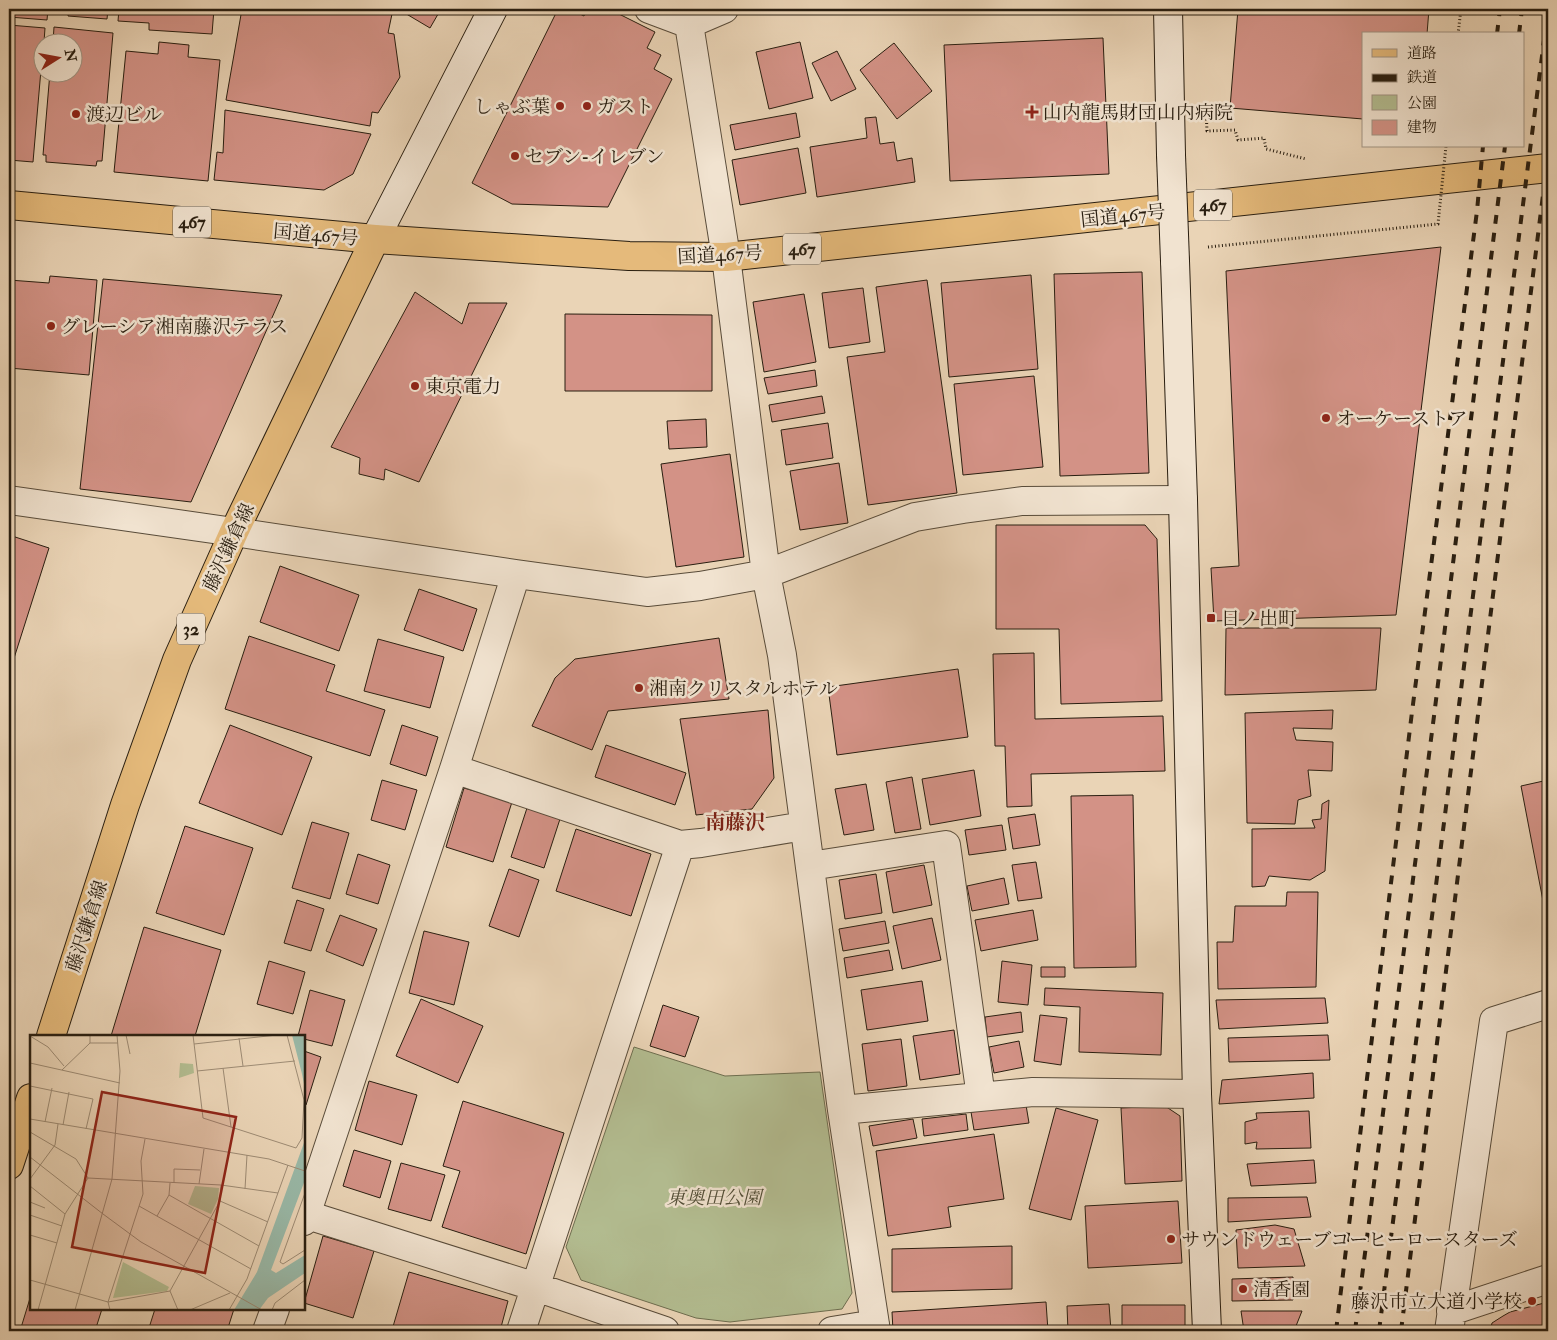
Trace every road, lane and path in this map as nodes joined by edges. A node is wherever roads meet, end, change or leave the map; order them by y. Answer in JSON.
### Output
{"nodes":[{"id":1,"x":493,"y":9,"type":"edge"},
{"id":2,"x":649,"y":9,"type":"edge"},
{"id":3,"x":724,"y":9,"type":"edge"},
{"id":4,"x":1168,"y":9,"type":"edge"},
{"id":5,"x":1461,"y":9,"type":"edge"},
{"id":6,"x":689,"y":24,"type":"junction"},
{"id":7,"x":1458,"y":32,"type":"edge"},
{"id":8,"x":1221,"y":130,"type":"dead end"},
{"id":9,"x":1446,"y":148,"type":"edge"},
{"id":10,"x":1306,"y":158,"type":"dead end"},
{"id":11,"x":1548,"y":168,"type":"edge"},
{"id":12,"x":9,"y":205,"type":"edge"},
{"id":13,"x":375,"y":239,"type":"junction"},
{"id":14,"x":1174,"y":256,"type":"junction"},
{"id":15,"x":726,"y":257,"type":"junction"},
{"id":16,"x":9,"y":500,"type":"edge"},
{"id":17,"x":1183,"y":500,"type":"junction"},
{"id":18,"x":234,"y":532,"type":"junction"},
{"id":19,"x":516,"y":574,"type":"junction"},
{"id":20,"x":766,"y":574,"type":"junction"},
{"id":21,"x":454,"y":769,"type":"junction"},
{"id":22,"x":804,"y":826,"type":"junction"},
{"id":23,"x":680,"y":845,"type":"junction"},
{"id":24,"x":810,"y":866,"type":"junction"},
{"id":25,"x":1548,"y":1004,"type":"edge"},
{"id":26,"x":51,"y":1035,"type":"edge"},
{"id":27,"x":1197,"y":1094,"type":"junction"},
{"id":28,"x":981,"y":1097,"type":"junction"},
{"id":29,"x":30,"y":1101,"type":"edge"},
{"id":30,"x":842,"y":1110,"type":"junction"},
{"id":31,"x":21,"y":1124,"type":"edge"},
{"id":32,"x":9,"y":1164,"type":"edge"},
{"id":33,"x":305,"y":1214,"type":"edge"},
{"id":34,"x":305,"y":1217,"type":"edge"},
{"id":35,"x":1548,"y":1279,"type":"edge"},
{"id":36,"x":536,"y":1287,"type":"junction"},
{"id":37,"x":275,"y":1310,"type":"edge"},
{"id":38,"x":1450,"y":1321,"type":"edge"},
{"id":39,"x":876,"y":1328,"type":"edge"},
{"id":40,"x":267,"y":1331,"type":"edge"},
{"id":41,"x":521,"y":1331,"type":"edge"},
{"id":42,"x":666,"y":1331,"type":"edge"},
{"id":43,"x":832,"y":1331,"type":"edge"},
{"id":44,"x":1207,"y":1331,"type":"edge"}],
"edges":[{"from":1,"to":13,"type":"street"},
{"from":2,"to":6,"type":"street"},
{"from":3,"to":6,"type":"street"},
{"from":4,"to":14,"type":"street","bridge":true},
{"from":5,"to":7,"type":"path"},
{"from":6,"to":15,"type":"street"},
{"from":8,"to":10,"type":"path"},
{"from":9,"to":14,"type":"path","bridge":true},
{"from":11,"to":15,"type":"main road","name":"国道467号","number":"467"},
{"from":12,"to":13,"type":"main road","name":"国道467号","number":"467"},
{"from":13,"to":15,"type":"main road","name":"国道467号","number":"467"},
{"from":13,"to":18,"type":"main road","name":"藤沢鎌倉線","number":"32"},
{"from":14,"to":17,"type":"street"},
{"from":15,"to":20,"type":"street"},
{"from":16,"to":18,"type":"street"},
{"from":17,"to":20,"type":"street"},
{"from":17,"to":27,"type":"street"},
{"from":18,"to":19,"type":"street"},
{"from":18,"to":26,"type":"main road","name":"藤沢鎌倉線","number":"32"},
{"from":19,"to":20,"type":"street"},
{"from":19,"to":21,"type":"street"},
{"from":20,"to":22,"type":"street"},
{"from":21,"to":23,"type":"street"},
{"from":21,"to":33,"type":"street"},
{"from":22,"to":23,"type":"street"},
{"from":22,"to":24,"type":"street"},
{"from":23,"to":36,"type":"street"},
{"from":24,"to":28,"type":"street"},
{"from":24,"to":30,"type":"street"},
{"from":25,"to":38,"type":"street"},
{"from":27,"to":28,"type":"street"},
{"from":27,"to":44,"type":"street"},
{"from":28,"to":30,"type":"street"},
{"from":29,"to":31,"type":"main road"},
{"from":30,"to":39,"type":"street"},
{"from":31,"to":32,"type":"main road"},
{"from":34,"to":36,"type":"street"},
{"from":35,"to":38,"type":"street"},
{"from":36,"to":41,"type":"street"},
{"from":36,"to":42,"type":"street"},
{"from":37,"to":40,"type":"street"},
{"from":39,"to":43,"type":"street"}]}
